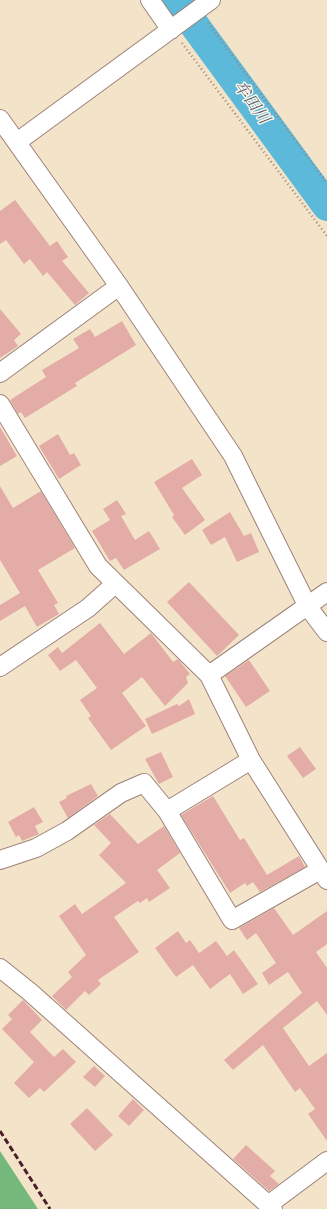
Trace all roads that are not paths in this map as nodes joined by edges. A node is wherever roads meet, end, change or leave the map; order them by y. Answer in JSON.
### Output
{"nodes":[{"id":1,"x":150,"y":0,"type":"edge"},
{"id":2,"x":201,"y":7,"type":"edge"},
{"id":3,"x":173,"y":28,"type":"junction"},
{"id":4,"x":0,"y":119,"type":"edge"},
{"id":5,"x":17,"y":142,"type":"junction"},
{"id":6,"x":119,"y":286,"type":"junction"},
{"id":7,"x":0,"y":373,"type":"edge"},
{"id":8,"x":0,"y":404,"type":"edge"},
{"id":9,"x":7,"y":428,"type":"edge"},
{"id":10,"x":115,"y":584,"type":"junction"},
{"id":11,"x":327,"y":592,"type":"edge"},
{"id":12,"x":308,"y":606,"type":"junction"},
{"id":13,"x":327,"y":632,"type":"edge"},
{"id":14,"x":0,"y":668,"type":"edge"},
{"id":15,"x":210,"y":675,"type":"junction"},
{"id":16,"x":251,"y":760,"type":"junction"},
{"id":17,"x":168,"y":811,"type":"junction"},
{"id":18,"x":0,"y":860,"type":"edge"},
{"id":19,"x":324,"y":875,"type":"edge"},
{"id":20,"x":0,"y":968,"type":"edge"},
{"id":21,"x":327,"y":1161,"type":"edge"},
{"id":22,"x":270,"y":1207,"type":"edge"}],
"edges":[{"from":1,"to":3,"type":"street"},
{"from":2,"to":3,"type":"street"},
{"from":3,"to":5,"type":"street"},
{"from":4,"to":5,"type":"street"},
{"from":5,"to":6,"type":"street"},
{"from":6,"to":7,"type":"street"},
{"from":6,"to":12,"type":"street"},
{"from":8,"to":9,"type":"street"},
{"from":9,"to":10,"type":"street"},
{"from":10,"to":14,"type":"street"},
{"from":10,"to":15,"type":"street"},
{"from":11,"to":12,"type":"street"},
{"from":12,"to":13,"type":"street"},
{"from":12,"to":15,"type":"street"},
{"from":15,"to":16,"type":"street"},
{"from":16,"to":17,"type":"street"},
{"from":16,"to":19,"type":"street"},
{"from":17,"to":18,"type":"street"},
{"from":17,"to":19,"type":"street"},
{"from":20,"to":22,"type":"street"},
{"from":21,"to":22,"type":"street"}]}
